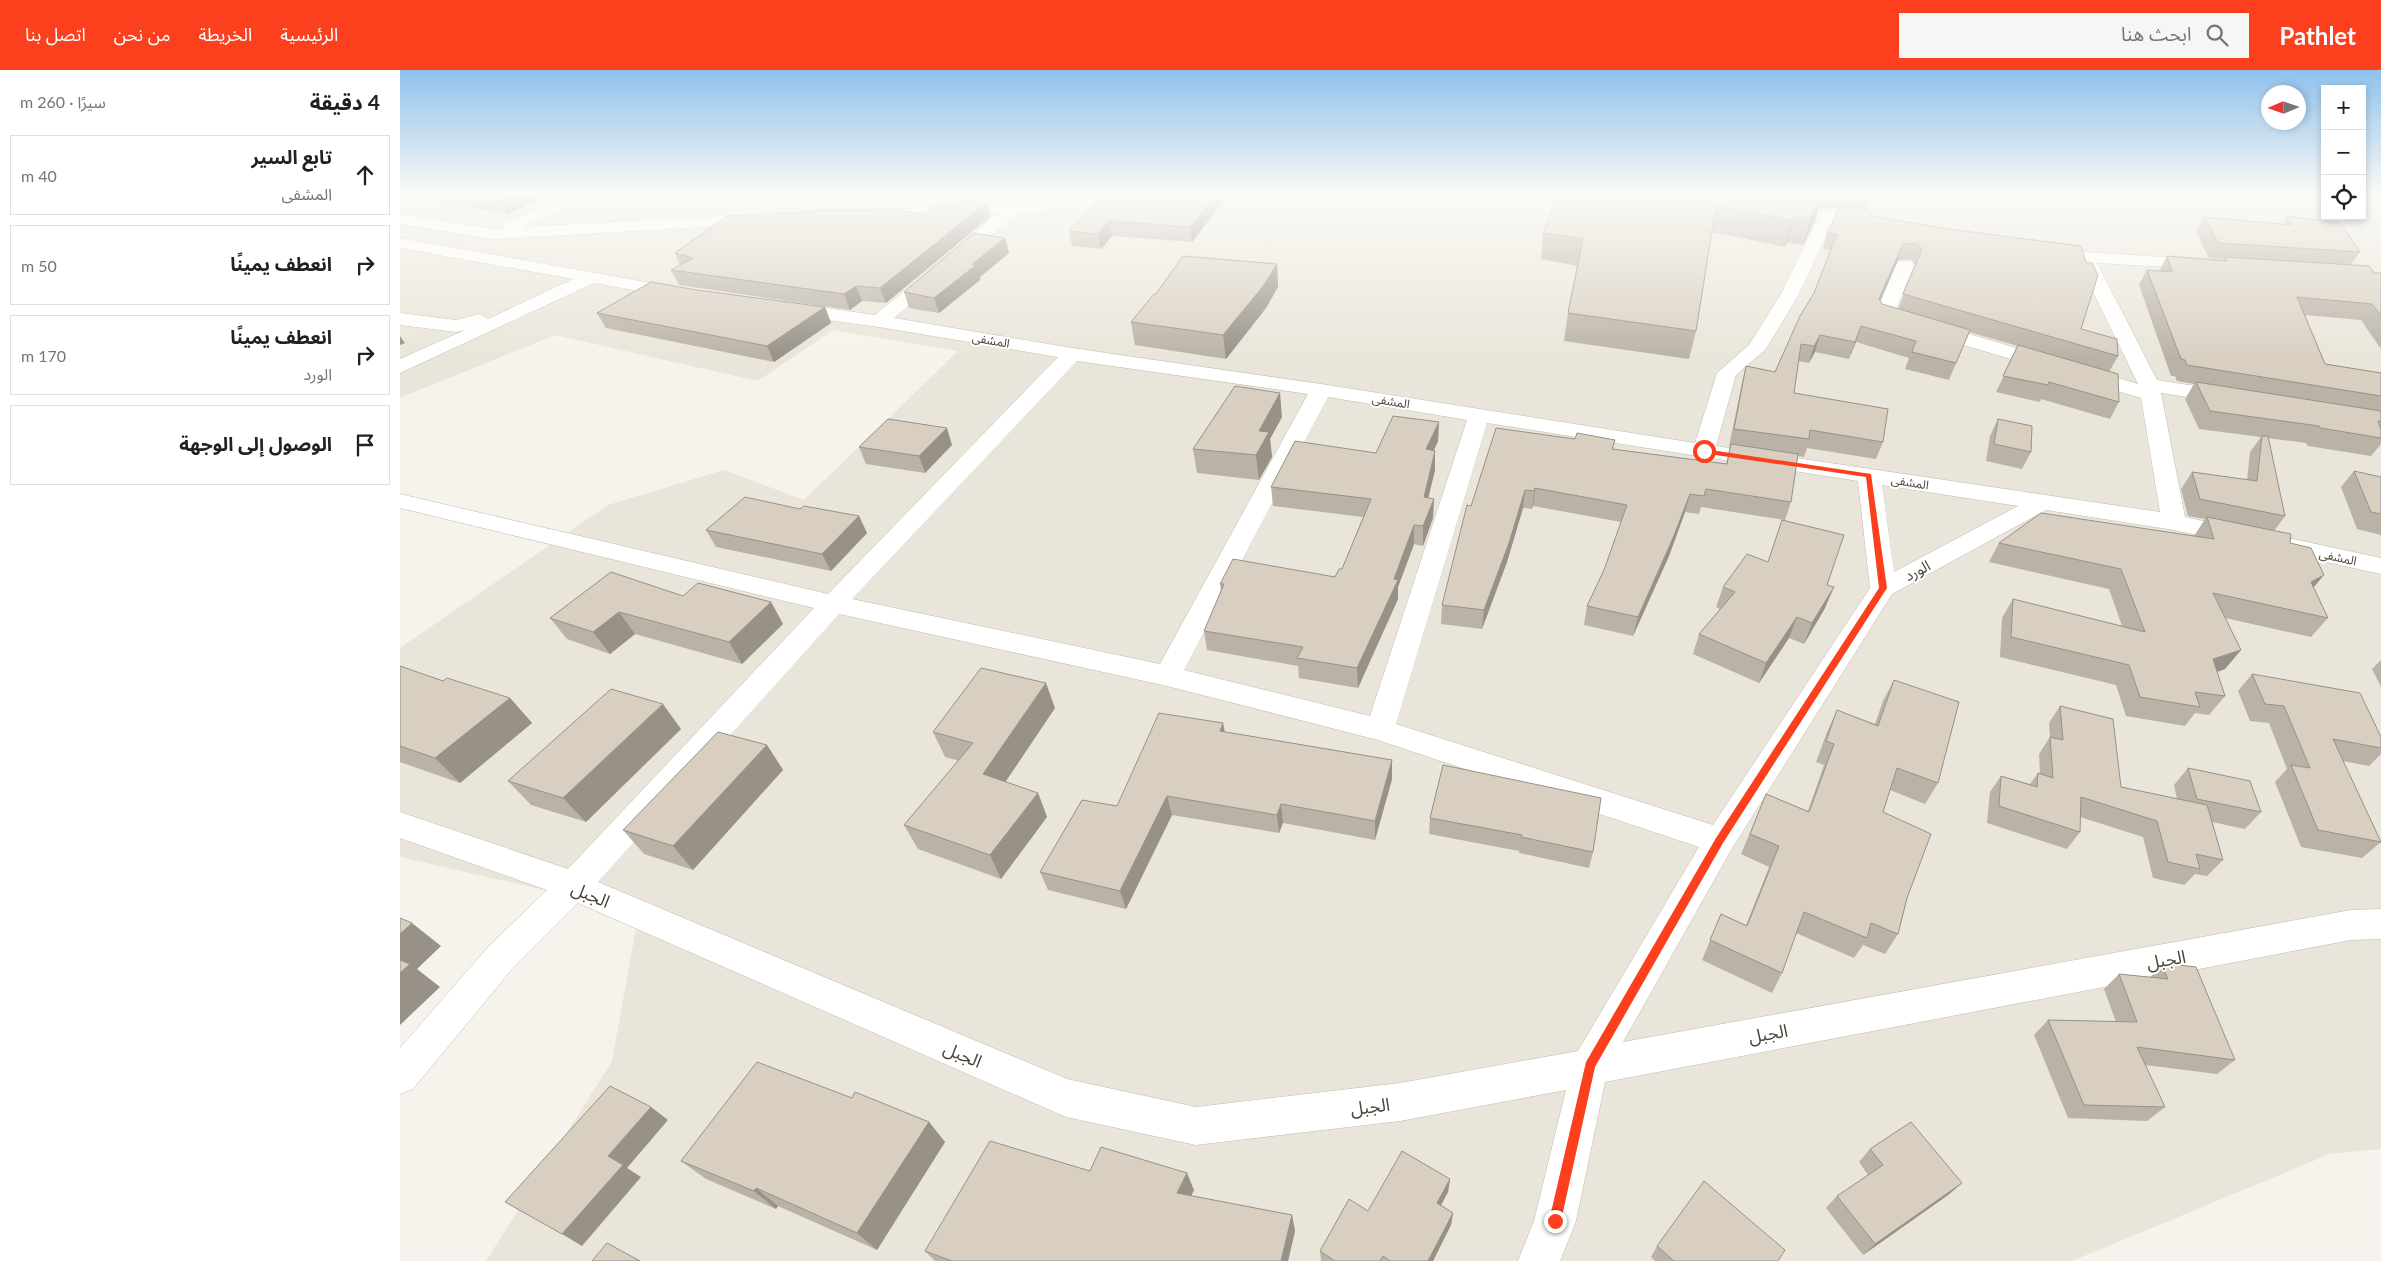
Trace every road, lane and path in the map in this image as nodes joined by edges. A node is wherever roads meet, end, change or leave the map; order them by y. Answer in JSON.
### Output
{"nodes":[{"id":1,"x":437,"y":249,"type":"edge"},
{"id":2,"x":466,"y":249,"type":"edge"},
{"id":3,"x":965,"y":249,"type":"edge"},
{"id":4,"x":1812,"y":249,"type":"edge"},
{"id":5,"x":2037,"y":249,"type":"edge"},
{"id":6,"x":460,"y":252,"type":"junction"},
{"id":7,"x":2086,"y":257,"type":"junction"},
{"id":8,"x":1905,"y":265,"type":"dead end"},
{"id":9,"x":2223,"y":266,"type":"edge"},
{"id":10,"x":593,"y":277,"type":"junction"},
{"id":11,"x":696,"y":296,"type":"edge"},
{"id":12,"x":527,"y":307,"type":"junction"},
{"id":13,"x":773,"y":307,"type":"edge"},
{"id":14,"x":400,"y":319,"type":"edge"},
{"id":15,"x":879,"y":321,"type":"junction"},
{"id":16,"x":1072,"y":354,"type":"junction"},
{"id":17,"x":400,"y":367,"type":"edge"},
{"id":18,"x":2150,"y":389,"type":"junction"},
{"id":19,"x":1321,"y":390,"type":"junction"},
{"id":20,"x":2246,"y":400,"type":"edge"},
{"id":21,"x":1479,"y":416,"type":"junction"},
{"id":22,"x":1704,"y":451,"type":"junction"},
{"id":23,"x":1869,"y":475,"type":"junction"},
{"id":24,"x":400,"y":502,"type":"edge"},
{"id":25,"x":2041,"y":502,"type":"junction"},
{"id":26,"x":2174,"y":522,"type":"junction"},
{"id":27,"x":2381,"y":566,"type":"edge"},
{"id":28,"x":1883,"y":588,"type":"junction"},
{"id":29,"x":833,"y":604,"type":"junction"},
{"id":30,"x":1167,"y":676,"type":"junction"},
{"id":31,"x":1380,"y":730,"type":"junction"},
{"id":32,"x":400,"y":825,"type":"edge"},
{"id":33,"x":1720,"y":841,"type":"junction"},
{"id":34,"x":573,"y":886,"type":"junction"},
{"id":35,"x":2381,"y":924,"type":"edge"},
{"id":36,"x":1590,"y":1066,"type":"junction"},
{"id":37,"x":400,"y":1076,"type":"edge"},
{"id":38,"x":1539,"y":1261,"type":"edge"}],
"edges":[{"from":1,"to":6,"type":"street"},
{"from":2,"to":6,"type":"street"},
{"from":3,"to":15,"type":"street"},
{"from":4,"to":22,"type":"street"},
{"from":5,"to":7,"type":"street"},
{"from":6,"to":10,"type":"street"},
{"from":7,"to":9,"type":"street"},
{"from":7,"to":18,"type":"street"},
{"from":8,"to":18,"type":"street"},
{"from":10,"to":11,"type":"street"},
{"from":10,"to":12,"type":"street"},
{"from":12,"to":14,"type":"street"},
{"from":12,"to":17,"type":"street"},
{"from":13,"to":15,"type":"street","name":"المشفى"},
{"from":15,"to":16,"type":"street","name":"المشفى"},
{"from":16,"to":19,"type":"street","name":"المشفى"},
{"from":16,"to":29,"type":"street"},
{"from":18,"to":20,"type":"street"},
{"from":18,"to":26,"type":"street"},
{"from":19,"to":21,"type":"street","name":"المشفى"},
{"from":19,"to":30,"type":"street"},
{"from":21,"to":22,"type":"street","name":"المشفى"},
{"from":21,"to":31,"type":"street"},
{"from":22,"to":23,"type":"street","name":"المشفى"},
{"from":23,"to":25,"type":"street","name":"المشفى"},
{"from":23,"to":28,"type":"street"},
{"from":24,"to":29,"type":"street"},
{"from":25,"to":26,"type":"street","name":"المشفى"},
{"from":25,"to":28,"type":"street","name":"الورد"},
{"from":26,"to":27,"type":"street","name":"المشفى"},
{"from":28,"to":33,"type":"street","name":"الورد"},
{"from":29,"to":30,"type":"street"},
{"from":29,"to":34,"type":"street"},
{"from":30,"to":31,"type":"street"},
{"from":31,"to":33,"type":"street"},
{"from":32,"to":34,"type":"street","name":"الجبل"},
{"from":33,"to":36,"type":"street","name":"الورد"},
{"from":34,"to":36,"type":"street","name":"الجبل"},
{"from":34,"to":37,"type":"street"},
{"from":35,"to":36,"type":"street","name":"الجبل"},
{"from":36,"to":38,"type":"street","name":"الورد"}]}
